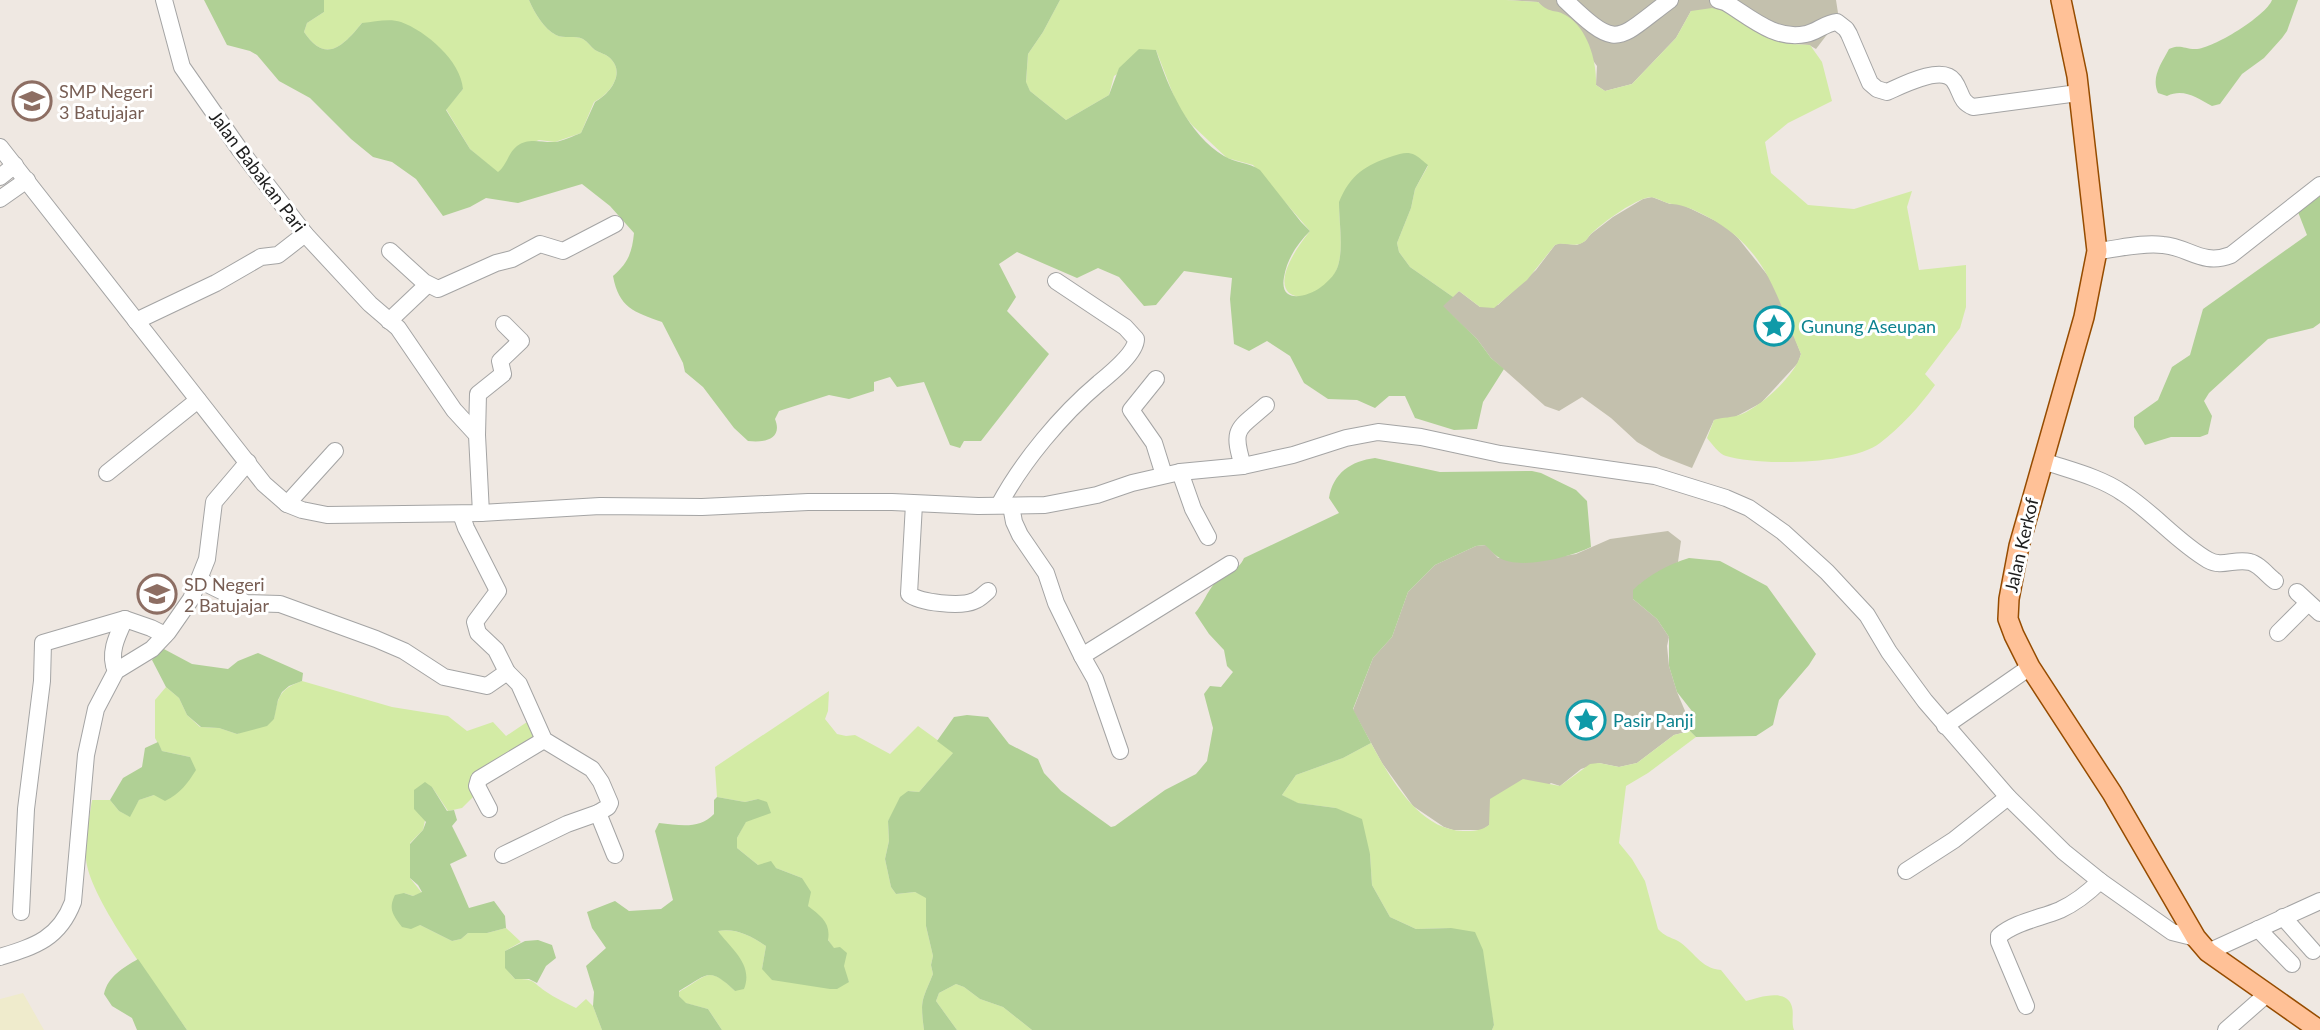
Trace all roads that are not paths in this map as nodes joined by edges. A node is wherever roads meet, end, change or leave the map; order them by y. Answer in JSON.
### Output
{"nodes":[{"id":1,"x":164,"y":0,"type":"edge"},
{"id":2,"x":1565,"y":0,"type":"edge"},
{"id":3,"x":1671,"y":0,"type":"edge"},
{"id":4,"x":1718,"y":0,"type":"edge"},
{"id":5,"x":2061,"y":0,"type":"edge"},
{"id":6,"x":2078,"y":93,"type":"junction"},
{"id":7,"x":0,"y":146,"type":"edge"},
{"id":8,"x":15,"y":165,"type":"junction"},
{"id":9,"x":0,"y":177,"type":"edge"},
{"id":10,"x":27,"y":180,"type":"junction"},
{"id":11,"x":2320,"y":185,"type":"edge"},
{"id":12,"x":0,"y":199,"type":"edge"},
{"id":13,"x":615,"y":224,"type":"dead end"},
{"id":14,"x":305,"y":234,"type":"junction"},
{"id":15,"x":390,"y":251,"type":"dead end"},
{"id":16,"x":2097,"y":251,"type":"junction"},
{"id":17,"x":1056,"y":281,"type":"dead end"},
{"id":18,"x":428,"y":285,"type":"junction"},
{"id":19,"x":136,"y":321,"type":"junction"},
{"id":20,"x":389,"y":321,"type":"junction"},
{"id":21,"x":505,"y":324,"type":"dead end"},
{"id":22,"x":1156,"y":379,"type":"dead end"},
{"id":23,"x":198,"y":400,"type":"junction"},
{"id":24,"x":1266,"y":405,"type":"dead end"},
{"id":25,"x":477,"y":435,"type":"junction"},
{"id":26,"x":335,"y":451,"type":"dead end"},
{"id":27,"x":2043,"y":461,"type":"junction"},
{"id":28,"x":248,"y":462,"type":"junction"},
{"id":29,"x":1243,"y":466,"type":"junction"},
{"id":30,"x":107,"y":473,"type":"dead end"},
{"id":31,"x":1172,"y":473,"type":"junction"},
{"id":32,"x":287,"y":504,"type":"junction"},
{"id":33,"x":915,"y":504,"type":"junction"},
{"id":34,"x":1005,"y":506,"type":"junction"},
{"id":35,"x":481,"y":513,"type":"junction"},
{"id":36,"x":461,"y":514,"type":"junction"},
{"id":37,"x":1208,"y":537,"type":"dead end"},
{"id":38,"x":1230,"y":564,"type":"dead end"},
{"id":39,"x":199,"y":580,"type":"junction"},
{"id":40,"x":2275,"y":582,"type":"dead end"},
{"id":41,"x":988,"y":591,"type":"dead end"},
{"id":42,"x":2308,"y":603,"type":"edge"},
{"id":43,"x":125,"y":620,"type":"junction"},
{"id":44,"x":2278,"y":633,"type":"dead end"},
{"id":45,"x":164,"y":635,"type":"junction"},
{"id":46,"x":1082,"y":656,"type":"junction"},
{"id":47,"x":2030,"y":667,"type":"junction"},
{"id":48,"x":116,"y":671,"type":"junction"},
{"id":49,"x":507,"y":672,"type":"junction"},
{"id":50,"x":1945,"y":726,"type":"junction"},
{"id":51,"x":544,"y":740,"type":"junction"},
{"id":52,"x":1120,"y":751,"type":"dead end"},
{"id":53,"x":2008,"y":797,"type":"junction"},
{"id":54,"x":489,"y":809,"type":"dead end"},
{"id":55,"x":598,"y":813,"type":"junction"},
{"id":56,"x":503,"y":855,"type":"dead end"},
{"id":57,"x":615,"y":855,"type":"dead end"},
{"id":58,"x":1906,"y":872,"type":"dead end"},
{"id":59,"x":2100,"y":881,"type":"junction"},
{"id":60,"x":2320,"y":901,"type":"edge"},
{"id":61,"x":20,"y":912,"type":"dead end"},
{"id":62,"x":2283,"y":917,"type":"junction"},
{"id":63,"x":2258,"y":929,"type":"junction"},
{"id":64,"x":2202,"y":945,"type":"junction"},
{"id":65,"x":2313,"y":951,"type":"dead end"},
{"id":66,"x":0,"y":957,"type":"edge"},
{"id":67,"x":2292,"y":964,"type":"dead end"},
{"id":68,"x":2267,"y":994,"type":"junction"},
{"id":69,"x":2026,"y":1006,"type":"dead end"},
{"id":70,"x":2313,"y":1028,"type":"edge"},
{"id":71,"x":2226,"y":1030,"type":"edge"}],
"edges":[{"from":1,"to":14,"type":"street","name":"Jalan Babakan Pari"},
{"from":2,"to":3,"type":"street"},
{"from":4,"to":6,"type":"street"},
{"from":5,"to":6,"type":"main road","name":"Jalan Kerkof"},
{"from":6,"to":16,"type":"main road","name":"Jalan Kerkof"},
{"from":7,"to":8,"type":"street"},
{"from":8,"to":9,"type":"street"},
{"from":8,"to":10,"type":"street"},
{"from":10,"to":12,"type":"street"},
{"from":10,"to":19,"type":"street"},
{"from":11,"to":16,"type":"street"},
{"from":13,"to":18,"type":"street"},
{"from":14,"to":19,"type":"street"},
{"from":14,"to":20,"type":"street","name":"Jalan Babakan Pari"},
{"from":15,"to":18,"type":"street"},
{"from":16,"to":27,"type":"main road","name":"Jalan Kerkof"},
{"from":17,"to":34,"type":"street"},
{"from":18,"to":20,"type":"street"},
{"from":19,"to":23,"type":"street"},
{"from":20,"to":25,"type":"street","name":"Jalan Babakan Pari"},
{"from":21,"to":25,"type":"street"},
{"from":22,"to":31,"type":"street"},
{"from":23,"to":28,"type":"street"},
{"from":23,"to":30,"type":"street"},
{"from":24,"to":29,"type":"street"},
{"from":25,"to":35,"type":"street"},
{"from":26,"to":32,"type":"street"},
{"from":27,"to":40,"type":"street"},
{"from":27,"to":47,"type":"main road","name":"Jalan Kerkof"},
{"from":28,"to":32,"type":"street"},
{"from":28,"to":39,"type":"street"},
{"from":29,"to":31,"type":"street"},
{"from":29,"to":50,"type":"street"},
{"from":31,"to":34,"type":"street"},
{"from":31,"to":37,"type":"street"},
{"from":32,"to":36,"type":"street"},
{"from":33,"to":34,"type":"street"},
{"from":33,"to":35,"type":"street"},
{"from":33,"to":41,"type":"street"},
{"from":34,"to":46,"type":"street"},
{"from":35,"to":36,"type":"street"},
{"from":36,"to":49,"type":"street"},
{"from":38,"to":46,"type":"street"},
{"from":39,"to":45,"type":"street"},
{"from":39,"to":49,"type":"street"},
{"from":42,"to":44,"type":"street"},
{"from":43,"to":45,"type":"street"},
{"from":43,"to":48,"type":"street"},
{"from":43,"to":61,"type":"street"},
{"from":45,"to":48,"type":"street"},
{"from":46,"to":52,"type":"street"},
{"from":47,"to":50,"type":"street"},
{"from":47,"to":64,"type":"main road","name":"Jalan Kerkof"},
{"from":48,"to":66,"type":"street"},
{"from":49,"to":51,"type":"street"},
{"from":50,"to":53,"type":"street"},
{"from":51,"to":54,"type":"street"},
{"from":51,"to":55,"type":"street"},
{"from":53,"to":58,"type":"street"},
{"from":53,"to":59,"type":"street"},
{"from":55,"to":56,"type":"street"},
{"from":55,"to":57,"type":"street"},
{"from":59,"to":64,"type":"street"},
{"from":59,"to":69,"type":"street"},
{"from":60,"to":62,"type":"street"},
{"from":62,"to":63,"type":"street"},
{"from":62,"to":65,"type":"street"},
{"from":63,"to":64,"type":"street"},
{"from":63,"to":67,"type":"street"},
{"from":64,"to":68,"type":"main road","name":"Jalan Kerkof"},
{"from":68,"to":70,"type":"main road","name":"Jalan Kerkof"},
{"from":68,"to":71,"type":"street"}]}
